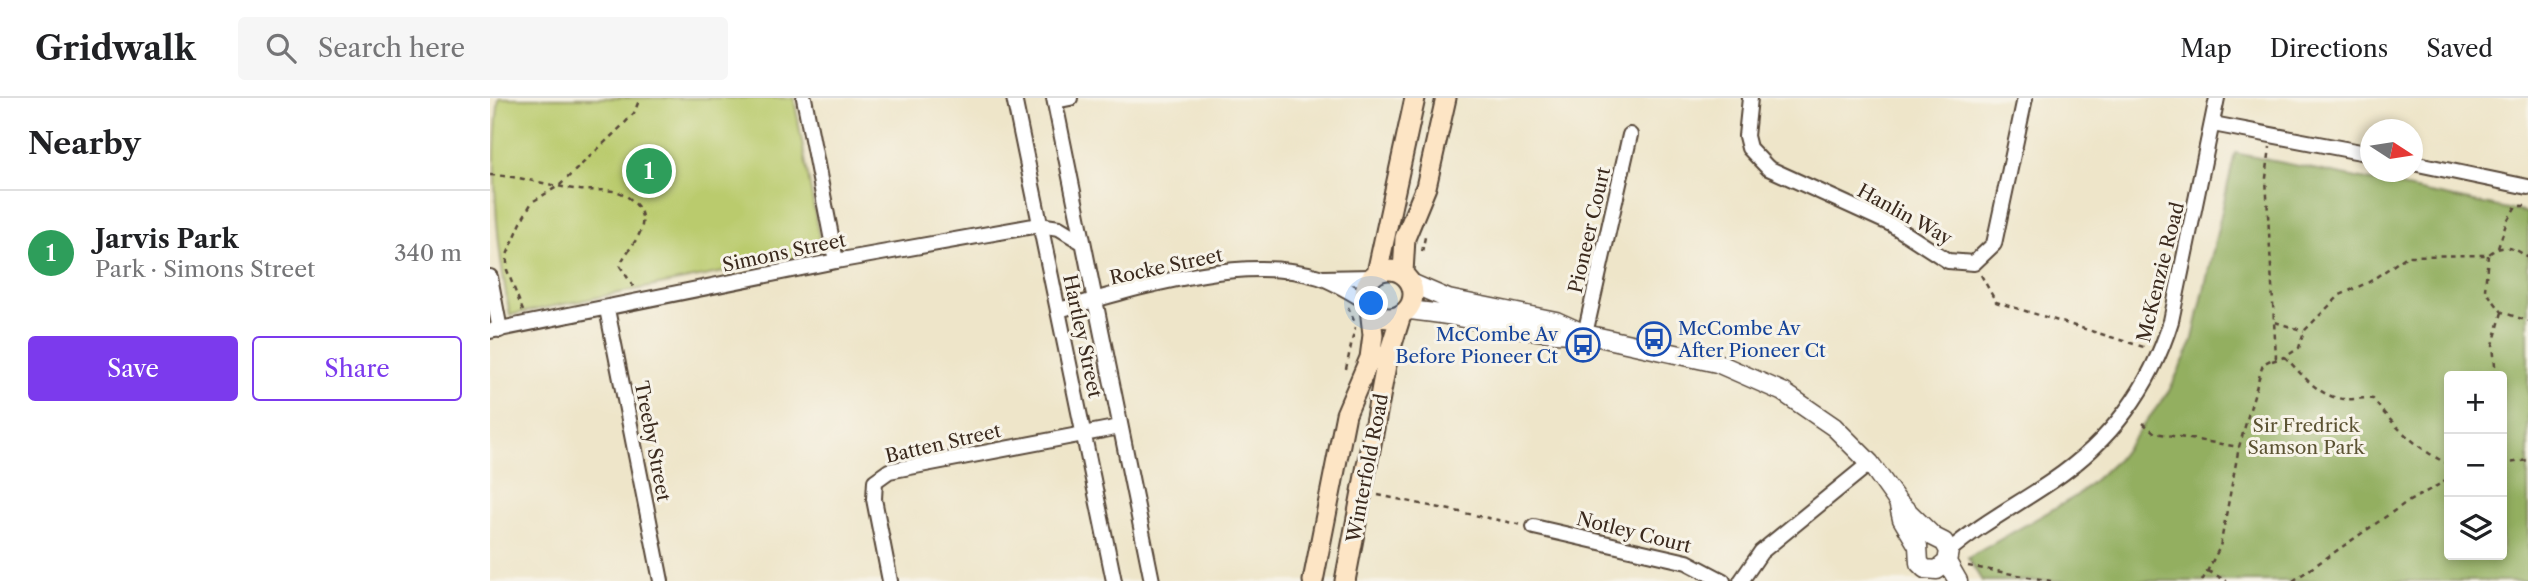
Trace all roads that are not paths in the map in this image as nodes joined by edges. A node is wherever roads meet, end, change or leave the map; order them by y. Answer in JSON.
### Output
{"nodes":[{"id":1,"x":804,"y":98,"type":"edge"},
{"id":2,"x":1014,"y":98,"type":"edge"},
{"id":3,"x":1070,"y":98,"type":"edge"},
{"id":4,"x":1415,"y":98,"type":"edge"},
{"id":5,"x":1446,"y":98,"type":"edge"},
{"id":6,"x":1750,"y":98,"type":"edge"},
{"id":7,"x":2025,"y":98,"type":"edge"},
{"id":8,"x":2217,"y":98,"type":"edge"},
{"id":9,"x":1055,"y":100,"type":"edge"},
{"id":10,"x":2213,"y":124,"type":"junction"},
{"id":11,"x":1630,"y":135,"type":"dead end"},
{"id":12,"x":2360,"y":152,"type":"edge"},
{"id":13,"x":2423,"y":165,"type":"edge"},
{"id":14,"x":2528,"y":187,"type":"edge"},
{"id":15,"x":1039,"y":225,"type":"junction"},
{"id":16,"x":1082,"y":242,"type":"junction"},
{"id":17,"x":836,"y":261,"type":"junction"},
{"id":18,"x":1375,"y":275,"type":"junction"},
{"id":19,"x":490,"y":277,"type":"edge"},
{"id":20,"x":1322,"y":278,"type":"junction"},
{"id":21,"x":1407,"y":278,"type":"junction"},
{"id":22,"x":1093,"y":301,"type":"junction"},
{"id":23,"x":1368,"y":305,"type":"junction"},
{"id":24,"x":607,"y":309,"type":"junction"},
{"id":25,"x":1059,"y":310,"type":"junction"},
{"id":26,"x":1404,"y":313,"type":"junction"},
{"id":27,"x":495,"y":330,"type":"edge"},
{"id":28,"x":1586,"y":334,"type":"junction"},
{"id":29,"x":1120,"y":427,"type":"junction"},
{"id":30,"x":1083,"y":434,"type":"junction"},
{"id":31,"x":1870,"y":463,"type":"junction"},
{"id":32,"x":1534,"y":527,"type":"road end"},
{"id":33,"x":1939,"y":556,"type":"edge"},
{"id":34,"x":1962,"y":573,"type":"edge"},
{"id":35,"x":661,"y":581,"type":"edge"},
{"id":36,"x":890,"y":581,"type":"edge"},
{"id":37,"x":1114,"y":581,"type":"edge"},
{"id":38,"x":1152,"y":581,"type":"edge"},
{"id":39,"x":1313,"y":581,"type":"edge"},
{"id":40,"x":1345,"y":581,"type":"edge"},
{"id":41,"x":1723,"y":581,"type":"edge"},
{"id":42,"x":1741,"y":581,"type":"edge"}],
"edges":[{"from":1,"to":17,"type":"street"},
{"from":2,"to":15,"type":"street","name":"Hartley Street"},
{"from":3,"to":9,"type":"street"},
{"from":4,"to":18,"type":"main road"},
{"from":5,"to":21,"type":"main road"},
{"from":6,"to":7,"type":"street","name":"Hanlin Way"},
{"from":8,"to":10,"type":"street","name":"McKenzie Road"},
{"from":9,"to":16,"type":"street","name":"Hartley Street"},
{"from":10,"to":12,"type":"street"},
{"from":10,"to":33,"type":"street","name":"McKenzie Road"},
{"from":11,"to":28,"type":"street","name":"Pioneer Court"},
{"from":13,"to":14,"type":"street"},
{"from":15,"to":16,"type":"street","name":"Simons Street"},
{"from":15,"to":17,"type":"street","name":"Simons Street"},
{"from":15,"to":25,"type":"street","name":"Hartley Street"},
{"from":16,"to":22,"type":"street","name":"Hartley Street"},
{"from":17,"to":24,"type":"street","name":"Simons Street"},
{"from":18,"to":20,"type":"street","name":"Rocke Street"},
{"from":18,"to":21,"type":"main road"},
{"from":18,"to":23,"type":"main road"},
{"from":19,"to":27,"type":"street"},
{"from":20,"to":22,"type":"street","name":"Rocke Street"},
{"from":20,"to":23,"type":"street","name":"Rocke Street"},
{"from":21,"to":26,"type":"main road"},
{"from":21,"to":28,"type":"street"},
{"from":22,"to":25,"type":"street","name":"Rocke Street"},
{"from":22,"to":29,"type":"street","name":"Hartley Street"},
{"from":23,"to":26,"type":"main road"},
{"from":23,"to":39,"type":"main road","name":"Winterfold Road"},
{"from":24,"to":27,"type":"street","name":"Simons Street"},
{"from":24,"to":35,"type":"street","name":"Treeby Street"},
{"from":25,"to":30,"type":"street","name":"Hartley Street"},
{"from":26,"to":28,"type":"street"},
{"from":26,"to":40,"type":"main road","name":"Winterfold Road"},
{"from":28,"to":31,"type":"street"},
{"from":29,"to":30,"type":"street","name":"Batten Street"},
{"from":29,"to":38,"type":"street","name":"Hartley Street"},
{"from":30,"to":36,"type":"street","name":"Batten Street"},
{"from":30,"to":37,"type":"street","name":"Hartley Street"},
{"from":31,"to":33,"type":"street"},
{"from":31,"to":42,"type":"street"},
{"from":32,"to":41,"type":"street","name":"Notley Court"},
{"from":33,"to":34,"type":"street"}]}
